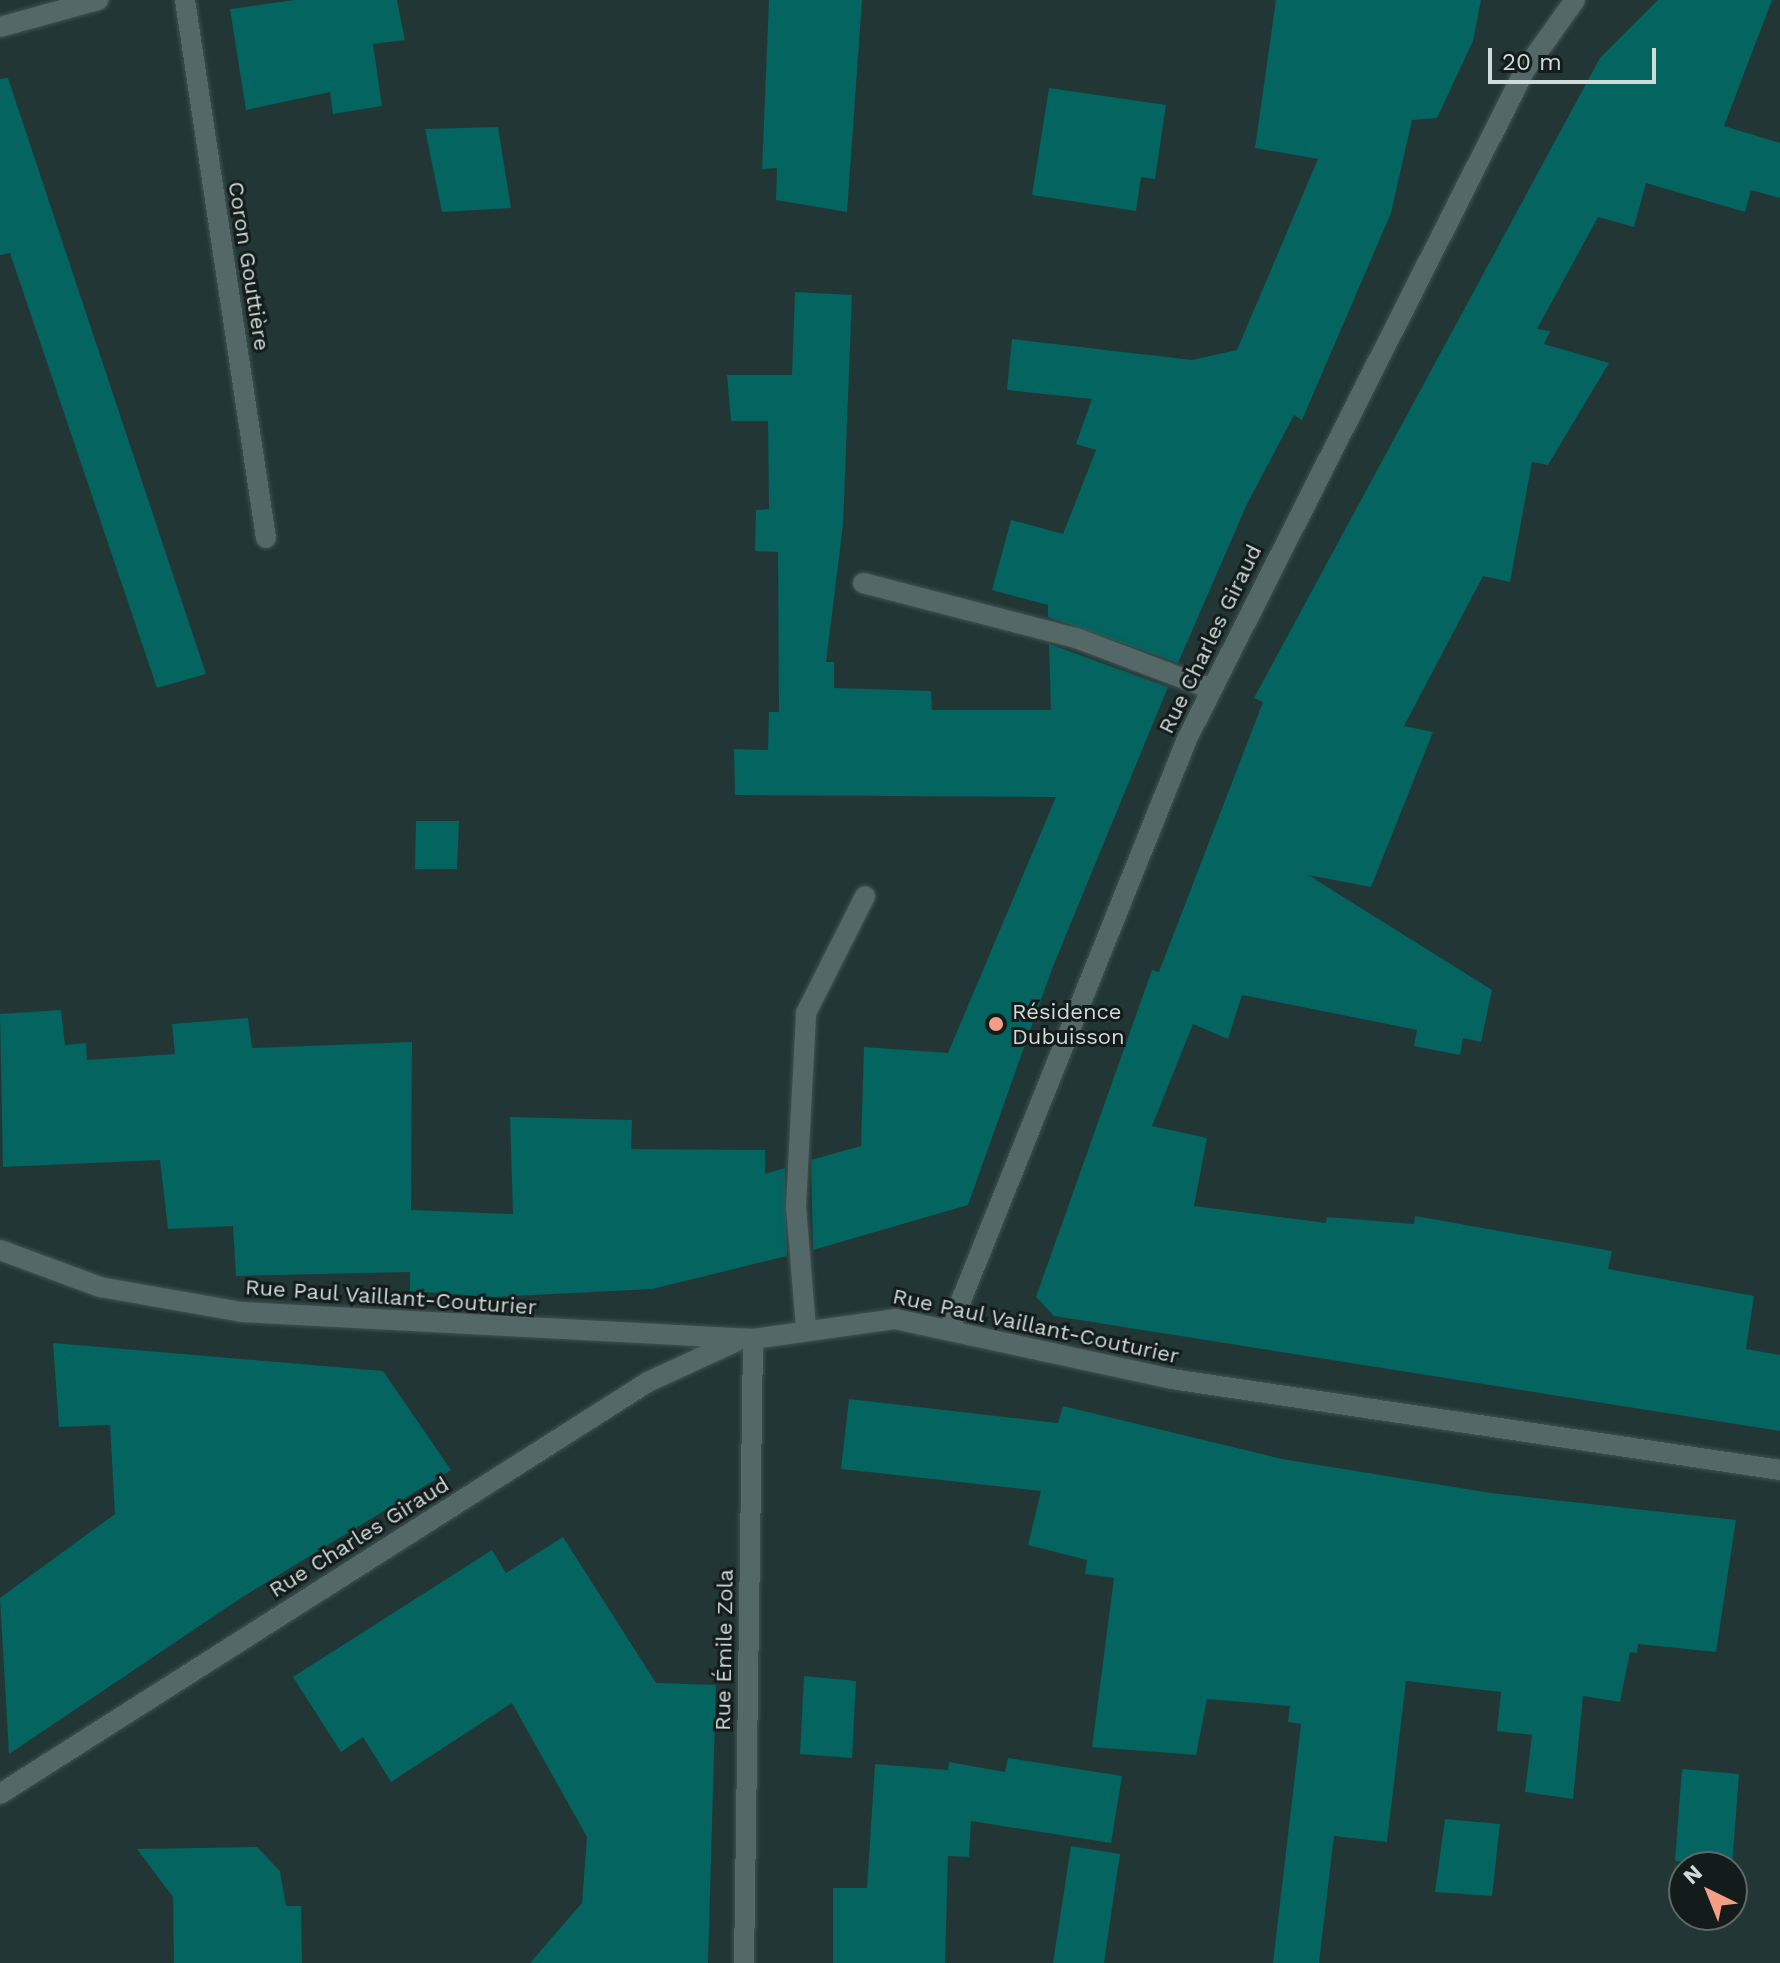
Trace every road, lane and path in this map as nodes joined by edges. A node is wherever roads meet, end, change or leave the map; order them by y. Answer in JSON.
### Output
{"nodes":[{"id":1,"x":98,"y":0,"type":"edge"},
{"id":2,"x":185,"y":0,"type":"edge"},
{"id":3,"x":1575,"y":0,"type":"edge"},
{"id":4,"x":0,"y":27,"type":"edge"},
{"id":5,"x":266,"y":538,"type":"dead end"},
{"id":6,"x":863,"y":583,"type":"dead end"},
{"id":7,"x":1211,"y":689,"type":"junction"},
{"id":8,"x":865,"y":896,"type":"dead end"},
{"id":9,"x":0,"y":1250,"type":"edge"},
{"id":10,"x":806,"y":1328,"type":"junction"},
{"id":11,"x":950,"y":1328,"type":"junction"},
{"id":12,"x":753,"y":1339,"type":"junction"},
{"id":13,"x":1780,"y":1470,"type":"edge"},
{"id":14,"x":0,"y":1794,"type":"edge"},
{"id":15,"x":744,"y":1963,"type":"edge"}],
"edges":[{"from":1,"to":4,"type":"street"},
{"from":2,"to":5,"type":"street","name":"Coron Gouttière"},
{"from":3,"to":7,"type":"street","name":"Rue Charles Giraud"},
{"from":6,"to":7,"type":"street"},
{"from":7,"to":11,"type":"street","name":"Rue Charles Giraud"},
{"from":8,"to":10,"type":"street"},
{"from":9,"to":12,"type":"street","name":"Rue Paul Vaillant-Couturier"},
{"from":10,"to":11,"type":"street","name":"Rue Paul Vaillant-Couturier"},
{"from":10,"to":12,"type":"street","name":"Rue Paul Vaillant-Couturier"},
{"from":11,"to":13,"type":"street","name":"Rue Paul Vaillant-Couturier"},
{"from":12,"to":14,"type":"street","name":"Rue Charles Giraud"},
{"from":12,"to":15,"type":"street","name":"Rue Émile Zola"}]}
